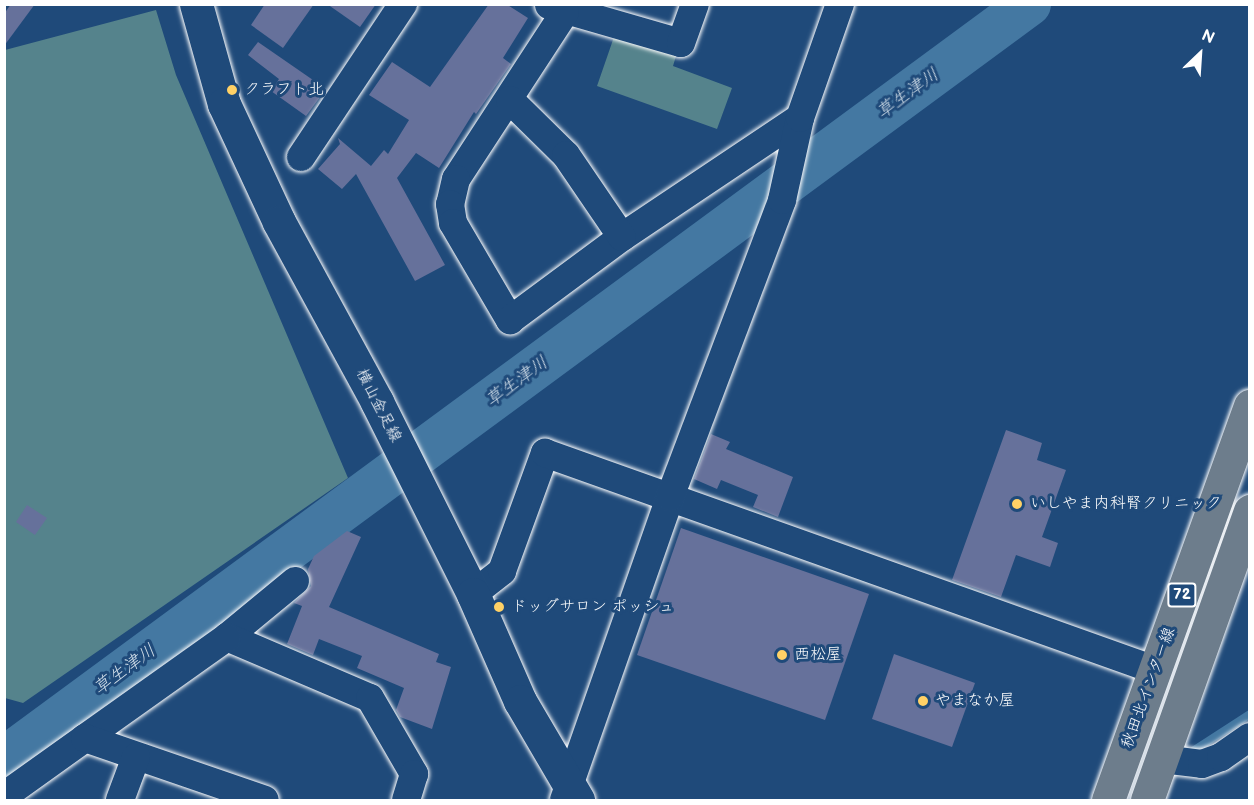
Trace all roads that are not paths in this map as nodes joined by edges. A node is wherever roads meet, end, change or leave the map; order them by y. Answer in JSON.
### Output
{"nodes":[{"id":1,"x":196,"y":4,"type":"edge"},
{"id":2,"x":403,"y":4,"type":"edge"},
{"id":3,"x":694,"y":4,"type":"edge"},
{"id":4,"x":840,"y":4,"type":"edge"},
{"id":5,"x":557,"y":8,"type":"edge"},
{"id":6,"x":510,"y":100,"type":"junction"},
{"id":7,"x":800,"y":118,"type":"junction"},
{"id":8,"x":301,"y":158,"type":"dead end"},
{"id":9,"x":622,"y":237,"type":"junction"},
{"id":10,"x":1250,"y":406,"type":"edge"},
{"id":11,"x":670,"y":497,"type":"junction"},
{"id":12,"x":1250,"y":511,"type":"edge"},
{"id":13,"x":295,"y":581,"type":"dead end"},
{"id":14,"x":473,"y":594,"type":"junction"},
{"id":15,"x":227,"y":638,"type":"junction"},
{"id":16,"x":1155,"y":670,"type":"junction"},
{"id":17,"x":1250,"y":737,"type":"edge"},
{"id":18,"x":85,"y":738,"type":"junction"},
{"id":19,"x":136,"y":756,"type":"junction"},
{"id":20,"x":1168,"y":761,"type":"junction"},
{"id":21,"x":1111,"y":792,"type":"edge"},
{"id":22,"x":4,"y":796,"type":"edge"},
{"id":23,"x":570,"y":796,"type":"edge"},
{"id":24,"x":1148,"y":798,"type":"edge"},
{"id":25,"x":262,"y":800,"type":"edge"},
{"id":26,"x":120,"y":801,"type":"edge"},
{"id":27,"x":405,"y":801,"type":"edge"}],
"edges":[{"from":1,"to":14,"type":"street","name":"横山金足線"},
{"from":2,"to":8,"type":"street"},
{"from":3,"to":5,"type":"street"},
{"from":4,"to":7,"type":"street"},
{"from":5,"to":6,"type":"street"},
{"from":6,"to":9,"type":"street"},
{"from":6,"to":9,"type":"street"},
{"from":7,"to":9,"type":"street"},
{"from":7,"to":11,"type":"street"},
{"from":10,"to":16,"type":"main road","name":"秋田北インター線","number":"72"},
{"from":11,"to":14,"type":"street"},
{"from":11,"to":16,"type":"street"},
{"from":11,"to":23,"type":"street"},
{"from":12,"to":20,"type":"main road","number":"72"},
{"from":13,"to":15,"type":"street"},
{"from":14,"to":23,"type":"street","name":"横山金足線"},
{"from":15,"to":18,"type":"street"},
{"from":15,"to":27,"type":"street"},
{"from":16,"to":21,"type":"main road","name":"秋田北インター線","number":"72"},
{"from":17,"to":20,"type":"street"},
{"from":18,"to":19,"type":"street"},
{"from":18,"to":22,"type":"street"},
{"from":19,"to":25,"type":"street"},
{"from":19,"to":26,"type":"street"},
{"from":20,"to":24,"type":"main road","number":"72"}]}
